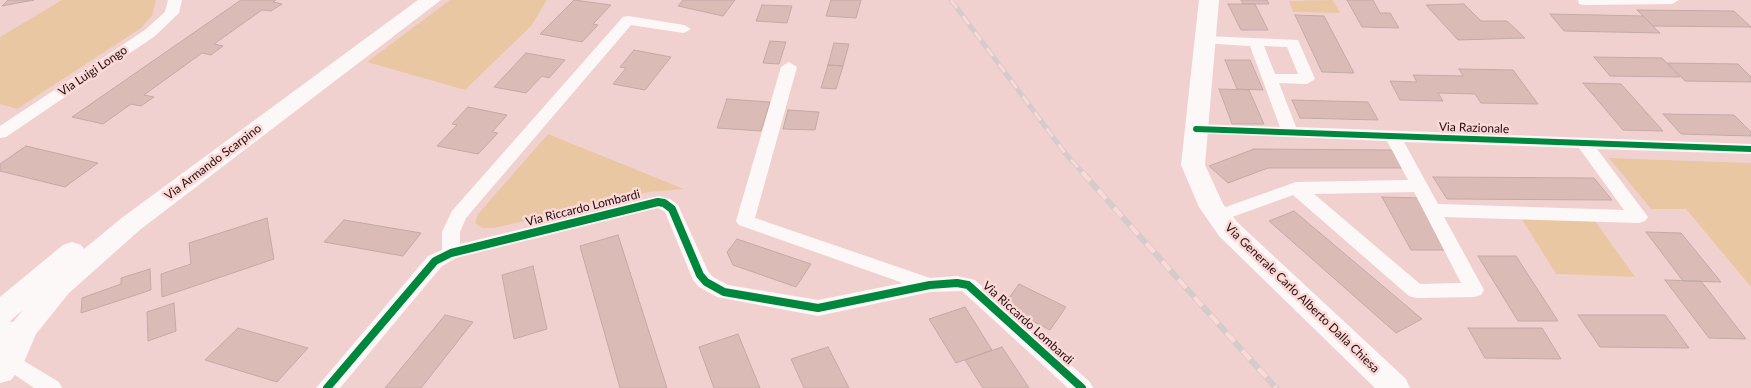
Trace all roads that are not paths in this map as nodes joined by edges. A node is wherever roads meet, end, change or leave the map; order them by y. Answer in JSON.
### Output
{"nodes":[{"id":1,"x":175,"y":0,"type":"edge"},
{"id":2,"x":411,"y":0,"type":"edge"},
{"id":3,"x":431,"y":0,"type":"edge"},
{"id":4,"x":1209,"y":0,"type":"edge"},
{"id":5,"x":1672,"y":0,"type":"edge"},
{"id":6,"x":1584,"y":1,"type":"edge"},
{"id":7,"x":684,"y":29,"type":"dead end"},
{"id":8,"x":1204,"y":40,"type":"junction"},
{"id":9,"x":1255,"y":42,"type":"junction"},
{"id":10,"x":789,"y":67,"type":"dead end"},
{"id":11,"x":1269,"y":78,"type":"junction"},
{"id":12,"x":1196,"y":129,"type":"junction"},
{"id":13,"x":0,"y":133,"type":"edge"},
{"id":14,"x":1290,"y":133,"type":"junction"},
{"id":15,"x":1393,"y":136,"type":"junction"},
{"id":16,"x":1584,"y":143,"type":"junction"},
{"id":17,"x":1751,"y":149,"type":"edge"},
{"id":18,"x":1419,"y":186,"type":"junction"},
{"id":19,"x":1296,"y":188,"type":"junction"},
{"id":20,"x":1432,"y":210,"type":"junction"},
{"id":21,"x":1218,"y":216,"type":"junction"},
{"id":22,"x":451,"y":253,"type":"junction"},
{"id":23,"x":930,"y":285,"type":"junction"},
{"id":24,"x":0,"y":313,"type":"edge"},
{"id":25,"x":6,"y":352,"type":"edge"},
{"id":26,"x":51,"y":388,"type":"edge"},
{"id":27,"x":327,"y":388,"type":"edge"},
{"id":28,"x":1082,"y":388,"type":"edge"},
{"id":29,"x":1395,"y":388,"type":"edge"}],
"edges":[{"from":1,"to":13,"type":"street","name":"Via Luigi Longo"},
{"from":2,"to":24,"type":"street","name":"Via Armando Scarpino"},
{"from":3,"to":25,"type":"street","name":"Via Armando Scarpino"},
{"from":4,"to":8,"type":"street","name":"Via Generale Carlo Alberto Dalla Chiesa"},
{"from":5,"to":6,"type":"street"},
{"from":7,"to":22,"type":"street"},
{"from":8,"to":9,"type":"street"},
{"from":8,"to":12,"type":"street","name":"Via Generale Carlo Alberto Dalla Chiesa"},
{"from":9,"to":11,"type":"street"},
{"from":9,"to":11,"type":"street"},
{"from":10,"to":23,"type":"street"},
{"from":11,"to":14,"type":"street"},
{"from":12,"to":14,"type":"street","name":"Via Razionale"},
{"from":12,"to":21,"type":"street","name":"Via Generale Carlo Alberto Dalla Chiesa"},
{"from":14,"to":15,"type":"street","name":"Via Razionale"},
{"from":15,"to":16,"type":"street","name":"Via Razionale"},
{"from":15,"to":18,"type":"street"},
{"from":16,"to":17,"type":"street","name":"Via Razionale"},
{"from":16,"to":20,"type":"street"},
{"from":18,"to":19,"type":"street"},
{"from":18,"to":20,"type":"street"},
{"from":19,"to":20,"type":"street"},
{"from":19,"to":21,"type":"street"},
{"from":21,"to":29,"type":"street","name":"Via Generale Carlo Alberto Dalla Chiesa"},
{"from":22,"to":23,"type":"street","name":"Via Riccardo Lombardi"},
{"from":22,"to":27,"type":"street","name":"Via Riccardo Lombardi"},
{"from":23,"to":28,"type":"street","name":"Via Riccardo Lombardi"},
{"from":25,"to":26,"type":"street"}]}
